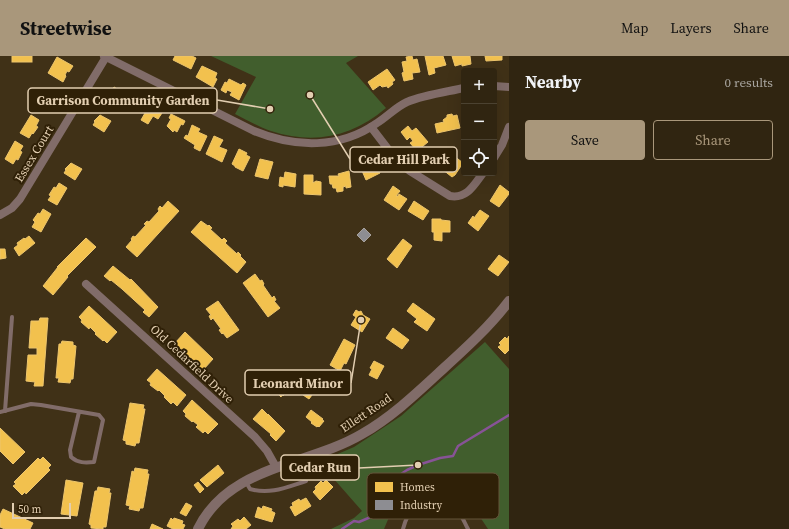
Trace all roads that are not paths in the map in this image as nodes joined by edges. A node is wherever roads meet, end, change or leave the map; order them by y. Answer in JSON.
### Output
{"nodes":[{"id":1,"x":105,"y":56,"type":"edge"},
{"id":2,"x":497,"y":86,"type":"edge"},
{"id":3,"x":509,"y":87,"type":"edge"},
{"id":4,"x":461,"y":89,"type":"edge"},
{"id":5,"x":371,"y":127,"type":"junction"},
{"id":6,"x":509,"y":127,"type":"edge"},
{"id":7,"x":497,"y":153,"type":"edge"},
{"id":8,"x":480,"y":176,"type":"edge"},
{"id":9,"x":0,"y":215,"type":"edge"},
{"id":10,"x":86,"y":284,"type":"dead end"},
{"id":11,"x":509,"y":300,"type":"edge"},
{"id":12,"x":12,"y":317,"type":"dead end"},
{"id":13,"x":2,"y":411,"type":"edge"},
{"id":14,"x":79,"y":412,"type":"junction"},
{"id":15,"x":276,"y":467,"type":"junction"},
{"id":16,"x":245,"y":481,"type":"junction"},
{"id":17,"x":306,"y":481,"type":"dead end"},
{"id":18,"x":406,"y":519,"type":"edge"},
{"id":19,"x":463,"y":519,"type":"edge"},
{"id":20,"x":198,"y":529,"type":"edge"},
{"id":21,"x":403,"y":529,"type":"edge"},
{"id":22,"x":468,"y":529,"type":"edge"}],
"edges":[{"from":1,"to":5,"type":"street"},
{"from":1,"to":9,"type":"street","name":"Essex Court"},
{"from":2,"to":3,"type":"street"},
{"from":4,"to":5,"type":"street"},
{"from":5,"to":8,"type":"street"},
{"from":6,"to":7,"type":"street"},
{"from":10,"to":15,"type":"street","name":"Old Cedarfield Drive"},
{"from":11,"to":15,"type":"street","name":"Ellett Road"},
{"from":12,"to":13,"type":"lane"},
{"from":13,"to":14,"type":"lane"},
{"from":14,"to":14,"type":"lane"},
{"from":15,"to":16,"type":"street","name":"Ellett Road"},
{"from":16,"to":17,"type":"lane"},
{"from":16,"to":20,"type":"street","name":"Ellett Road"},
{"from":18,"to":21,"type":"lane"},
{"from":19,"to":22,"type":"lane"}]}
